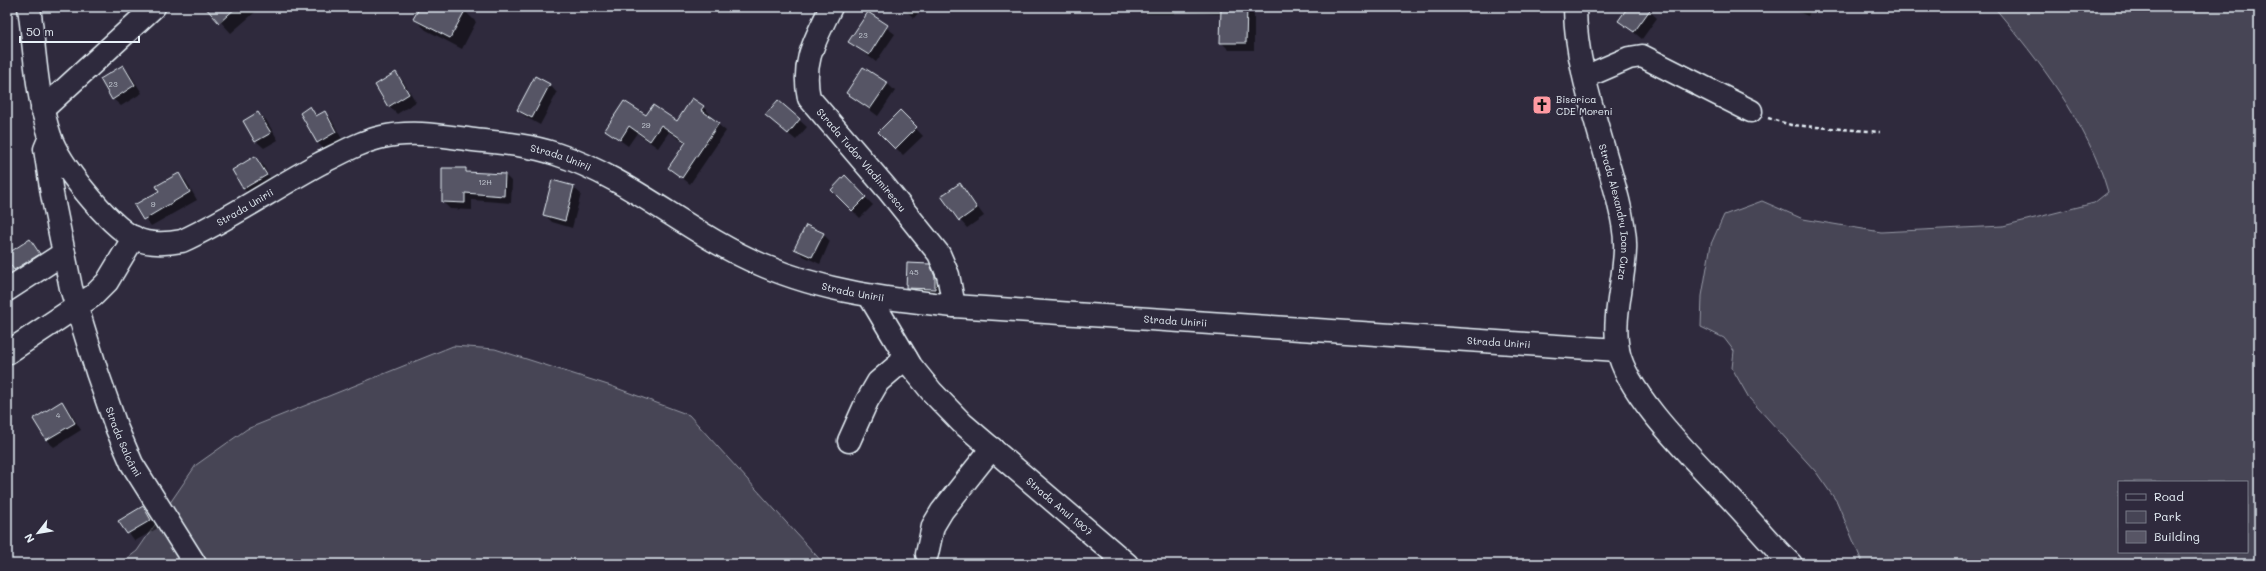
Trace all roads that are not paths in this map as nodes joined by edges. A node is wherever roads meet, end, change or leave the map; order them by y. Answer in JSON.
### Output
{"nodes":[{"id":1,"x":29,"y":7,"type":"edge"},
{"id":2,"x":154,"y":7,"type":"edge"},
{"id":3,"x":831,"y":7,"type":"edge"},
{"id":4,"x":1575,"y":7,"type":"edge"},
{"id":5,"x":1585,"y":76,"type":"junction"},
{"id":6,"x":42,"y":110,"type":"junction"},
{"id":7,"x":1751,"y":111,"type":"road end"},
{"id":8,"x":50,"y":137,"type":"junction"},
{"id":9,"x":134,"y":237,"type":"junction"},
{"id":10,"x":64,"y":253,"type":"junction"},
{"id":11,"x":7,"y":290,"type":"edge"},
{"id":12,"x":870,"y":297,"type":"junction"},
{"id":13,"x":954,"y":306,"type":"junction"},
{"id":14,"x":77,"y":308,"type":"junction"},
{"id":15,"x":1618,"y":350,"type":"junction"},
{"id":16,"x":7,"y":354,"type":"edge"},
{"id":17,"x":906,"y":358,"type":"junction"},
{"id":18,"x":849,"y":441,"type":"dead end"},
{"id":19,"x":992,"y":448,"type":"junction"},
{"id":20,"x":927,"y":554,"type":"dead end"},
{"id":21,"x":195,"y":564,"type":"edge"},
{"id":22,"x":1127,"y":564,"type":"edge"},
{"id":23,"x":1791,"y":564,"type":"edge"}],
"edges":[{"from":1,"to":6,"type":"street","name":"Strada Unirii"},
{"from":2,"to":6,"type":"street"},
{"from":3,"to":13,"type":"street","name":"Strada Tudor Vladimirescu"},
{"from":4,"to":5,"type":"street","name":"Strada Alexandru Ioan Cuza"},
{"from":5,"to":7,"type":"street"},
{"from":5,"to":15,"type":"street","name":"Strada Alexandru Ioan Cuza"},
{"from":6,"to":8,"type":"street","name":"Strada Unirii"},
{"from":8,"to":9,"type":"street","name":"Strada Unirii"},
{"from":8,"to":10,"type":"street","name":"Strada Salcâmi"},
{"from":9,"to":12,"type":"street","name":"Strada Unirii"},
{"from":9,"to":14,"type":"street"},
{"from":10,"to":11,"type":"street"},
{"from":10,"to":14,"type":"street","name":"Strada Salcâmi"},
{"from":12,"to":13,"type":"street","name":"Strada Unirii"},
{"from":12,"to":17,"type":"street","name":"Strada Anul 1907"},
{"from":13,"to":15,"type":"street","name":"Strada Unirii"},
{"from":14,"to":16,"type":"street"},
{"from":14,"to":21,"type":"street","name":"Strada Salcâmi"},
{"from":15,"to":23,"type":"street"},
{"from":17,"to":18,"type":"street"},
{"from":17,"to":19,"type":"street","name":"Strada Anul 1907"},
{"from":19,"to":20,"type":"street"},
{"from":19,"to":22,"type":"street","name":"Strada Anul 1907"}]}
